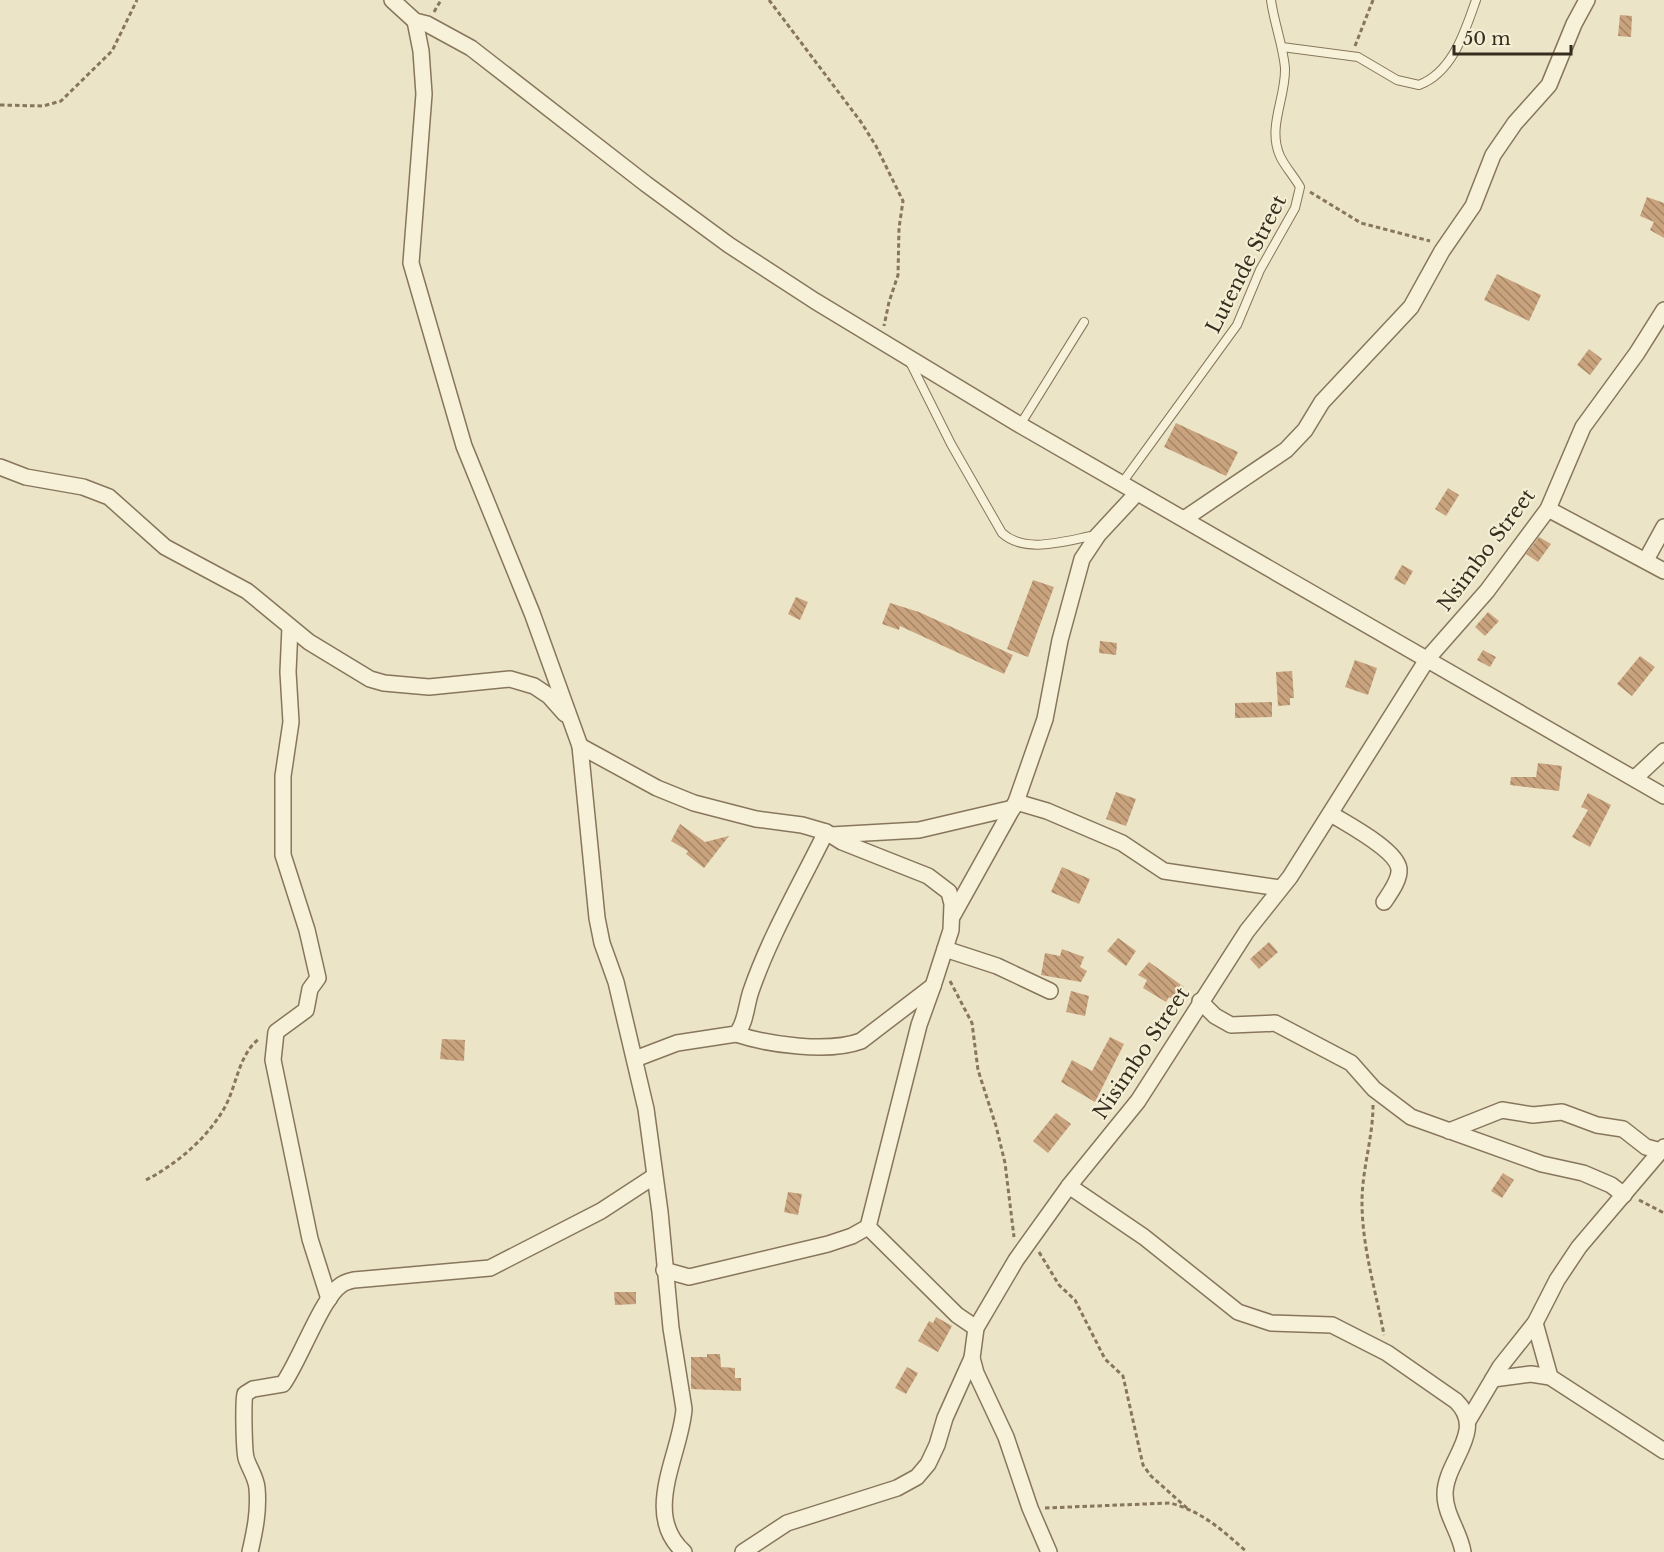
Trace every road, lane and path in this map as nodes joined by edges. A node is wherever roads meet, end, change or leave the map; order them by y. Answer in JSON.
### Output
{"nodes":[{"id":1,"x":137,"y":0,"type":"edge"},
{"id":2,"x":392,"y":0,"type":"edge"},
{"id":3,"x":769,"y":0,"type":"edge"},
{"id":4,"x":1271,"y":0,"type":"edge"},
{"id":5,"x":1373,"y":0,"type":"edge"},
{"id":6,"x":1476,"y":0,"type":"edge"},
{"id":7,"x":1587,"y":0,"type":"edge"},
{"id":8,"x":415,"y":21,"type":"junction"},
{"id":9,"x":1282,"y":47,"type":"junction"},
{"id":10,"x":1351,"y":56,"type":"junction"},
{"id":11,"x":0,"y":105,"type":"edge"},
{"id":12,"x":1300,"y":187,"type":"junction"},
{"id":13,"x":1447,"y":244,"type":"junction"},
{"id":14,"x":1664,"y":310,"type":"edge"},
{"id":15,"x":1084,"y":322,"type":"dead end"},
{"id":16,"x":882,"y":340,"type":"junction"},
{"id":17,"x":907,"y":356,"type":"junction"},
{"id":18,"x":1020,"y":425,"type":"junction"},
{"id":19,"x":0,"y":467,"type":"edge"},
{"id":20,"x":1122,"y":483,"type":"junction"},
{"id":21,"x":1137,"y":493,"type":"junction"},
{"id":22,"x":1548,"y":508,"type":"junction"},
{"id":23,"x":1184,"y":519,"type":"junction"},
{"id":24,"x":1664,"y":527,"type":"edge"},
{"id":25,"x":1098,"y":535,"type":"junction"},
{"id":26,"x":1646,"y":560,"type":"junction"},
{"id":27,"x":1664,"y":571,"type":"edge"},
{"id":28,"x":290,"y":627,"type":"junction"},
{"id":29,"x":1428,"y":658,"type":"junction"},
{"id":30,"x":570,"y":718,"type":"junction"},
{"id":31,"x":580,"y":746,"type":"junction"},
{"id":32,"x":1664,"y":751,"type":"edge"},
{"id":33,"x":1635,"y":778,"type":"junction"},
{"id":34,"x":1664,"y":795,"type":"edge"},
{"id":35,"x":1015,"y":805,"type":"junction"},
{"id":36,"x":1331,"y":814,"type":"junction"},
{"id":37,"x":828,"y":833,"type":"junction"},
{"id":38,"x":1280,"y":888,"type":"junction"},
{"id":39,"x":1384,"y":902,"type":"dead end"},
{"id":40,"x":953,"y":915,"type":"junction"},
{"id":41,"x":945,"y":949,"type":"junction"},
{"id":42,"x":940,"y":966,"type":"junction"},
{"id":43,"x":933,"y":986,"type":"junction"},
{"id":44,"x":1050,"y":991,"type":"dead end"},
{"id":45,"x":1200,"y":1001,"type":"junction"},
{"id":46,"x":276,"y":1032,"type":"junction"},
{"id":47,"x":736,"y":1034,"type":"junction"},
{"id":48,"x":635,"y":1059,"type":"junction"},
{"id":49,"x":1374,"y":1089,"type":"junction"},
{"id":50,"x":1449,"y":1131,"type":"junction"},
{"id":51,"x":1663,"y":1149,"type":"edge"},
{"id":52,"x":653,"y":1177,"type":"junction"},
{"id":53,"x":146,"y":1180,"type":"dead end"},
{"id":54,"x":1069,"y":1186,"type":"junction"},
{"id":55,"x":1624,"y":1194,"type":"junction"},
{"id":56,"x":1664,"y":1213,"type":"edge"},
{"id":57,"x":868,"y":1227,"type":"junction"},
{"id":58,"x":1032,"y":1239,"type":"junction"},
{"id":59,"x":1016,"y":1260,"type":"junction"},
{"id":60,"x":664,"y":1270,"type":"junction"},
{"id":61,"x":329,"y":1299,"type":"junction"},
{"id":62,"x":1535,"y":1323,"type":"junction"},
{"id":63,"x":976,"y":1328,"type":"junction"},
{"id":64,"x":1387,"y":1353,"type":"junction"},
{"id":65,"x":972,"y":1358,"type":"junction"},
{"id":66,"x":1550,"y":1377,"type":"junction"},
{"id":67,"x":1493,"y":1379,"type":"junction"},
{"id":68,"x":1468,"y":1421,"type":"junction"},
{"id":69,"x":1664,"y":1451,"type":"edge"},
{"id":70,"x":1030,"y":1508,"type":"junction"},
{"id":71,"x":1187,"y":1508,"type":"junction"},
{"id":72,"x":747,"y":1551,"type":"edge"},
{"id":73,"x":250,"y":1552,"type":"edge"},
{"id":74,"x":684,"y":1552,"type":"edge"},
{"id":75,"x":1049,"y":1552,"type":"edge"},
{"id":76,"x":1247,"y":1552,"type":"edge"},
{"id":77,"x":1463,"y":1552,"type":"edge"}],
"edges":[{"from":1,"to":11,"type":"path"},
{"from":2,"to":8,"type":"street"},
{"from":3,"to":16,"type":"path"},
{"from":4,"to":9,"type":"lane","name":"Lutende Street"},
{"from":5,"to":10,"type":"path"},
{"from":6,"to":10,"type":"lane"},
{"from":7,"to":13,"type":"street"},
{"from":8,"to":16,"type":"street"},
{"from":8,"to":30,"type":"street"},
{"from":9,"to":10,"type":"lane"},
{"from":9,"to":12,"type":"lane","name":"Lutende Street"},
{"from":12,"to":13,"type":"path"},
{"from":12,"to":20,"type":"lane","name":"Lutende Street"},
{"from":13,"to":23,"type":"street"},
{"from":14,"to":22,"type":"street","name":"Nsimbo Street"},
{"from":15,"to":18,"type":"lane"},
{"from":16,"to":17,"type":"street"},
{"from":17,"to":18,"type":"street"},
{"from":17,"to":25,"type":"lane"},
{"from":18,"to":20,"type":"street"},
{"from":19,"to":28,"type":"street"},
{"from":20,"to":21,"type":"street"},
{"from":21,"to":23,"type":"street"},
{"from":21,"to":25,"type":"street"},
{"from":22,"to":26,"type":"street"},
{"from":22,"to":29,"type":"street","name":"Nsimbo Street"},
{"from":23,"to":29,"type":"street"},
{"from":24,"to":26,"type":"street"},
{"from":25,"to":35,"type":"street"},
{"from":26,"to":27,"type":"street"},
{"from":28,"to":30,"type":"street"},
{"from":28,"to":46,"type":"street"},
{"from":29,"to":33,"type":"street"},
{"from":29,"to":36,"type":"street","name":"Nisimbo Street"},
{"from":30,"to":31,"type":"street"},
{"from":31,"to":37,"type":"street"},
{"from":31,"to":48,"type":"street"},
{"from":32,"to":33,"type":"street"},
{"from":33,"to":34,"type":"street"},
{"from":35,"to":37,"type":"street"},
{"from":35,"to":38,"type":"street"},
{"from":35,"to":40,"type":"street"},
{"from":36,"to":38,"type":"street","name":"Nisimbo Street"},
{"from":36,"to":39,"type":"street"},
{"from":37,"to":40,"type":"street"},
{"from":37,"to":47,"type":"street"},
{"from":38,"to":45,"type":"street","name":"Nisimbo Street"},
{"from":40,"to":41,"type":"street"},
{"from":41,"to":42,"type":"street"},
{"from":41,"to":44,"type":"street"},
{"from":42,"to":43,"type":"street"},
{"from":42,"to":59,"type":"path"},
{"from":43,"to":47,"type":"street"},
{"from":43,"to":57,"type":"street"},
{"from":45,"to":49,"type":"street"},
{"from":45,"to":54,"type":"street","name":"Nisimbo Street"},
{"from":46,"to":53,"type":"path"},
{"from":46,"to":61,"type":"street"},
{"from":47,"to":48,"type":"street"},
{"from":48,"to":52,"type":"street"},
{"from":49,"to":50,"type":"street"},
{"from":49,"to":64,"type":"path"},
{"from":50,"to":51,"type":"street"},
{"from":50,"to":55,"type":"street"},
{"from":51,"to":55,"type":"street"},
{"from":52,"to":60,"type":"street"},
{"from":52,"to":61,"type":"street"},
{"from":54,"to":58,"type":"street","name":"Nisimbo Street"},
{"from":54,"to":64,"type":"street"},
{"from":55,"to":56,"type":"path"},
{"from":55,"to":62,"type":"street"},
{"from":57,"to":60,"type":"street"},
{"from":57,"to":63,"type":"street"},
{"from":58,"to":59,"type":"street","name":"Nisimbo Street"},
{"from":58,"to":71,"type":"path"},
{"from":59,"to":63,"type":"street","name":"Nisimbo Street"},
{"from":60,"to":74,"type":"street"},
{"from":61,"to":73,"type":"street"},
{"from":62,"to":66,"type":"street"},
{"from":62,"to":67,"type":"street"},
{"from":63,"to":65,"type":"street","name":"Nisimbo Street"},
{"from":64,"to":68,"type":"street"},
{"from":65,"to":70,"type":"street"},
{"from":65,"to":72,"type":"street","name":"Nisimbo Street"},
{"from":66,"to":67,"type":"street"},
{"from":66,"to":69,"type":"street"},
{"from":67,"to":68,"type":"street"},
{"from":68,"to":77,"type":"street"},
{"from":70,"to":71,"type":"path"},
{"from":70,"to":75,"type":"street"},
{"from":71,"to":76,"type":"path"}]}
